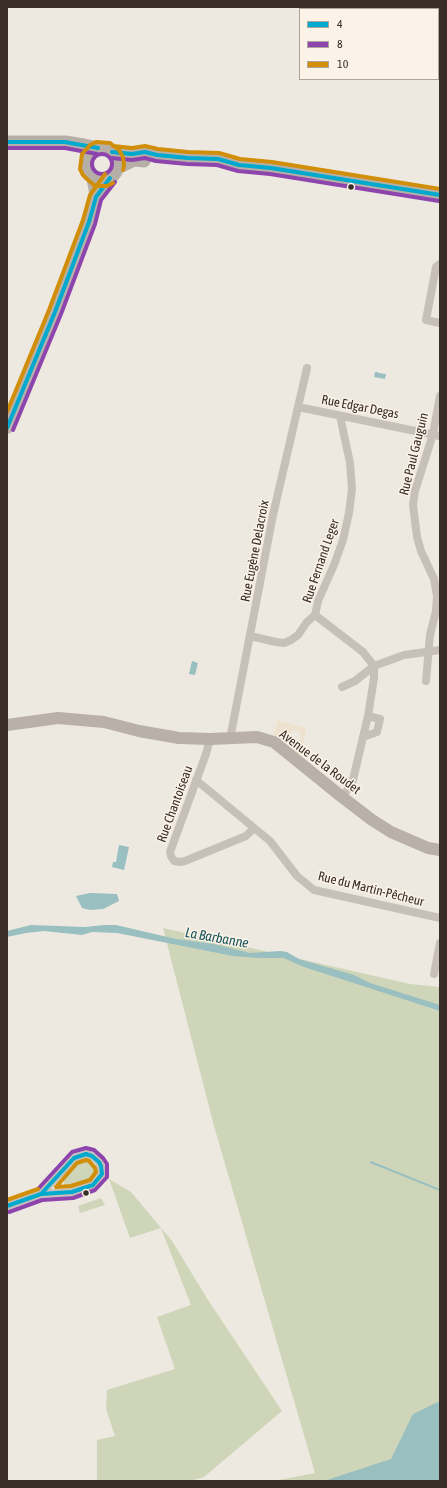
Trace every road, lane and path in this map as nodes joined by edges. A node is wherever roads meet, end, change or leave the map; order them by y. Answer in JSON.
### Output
{"nodes":[{"id":1,"x":7,"y":142,"type":"edge"},
{"id":2,"x":65,"y":142,"type":"junction"},
{"id":3,"x":98,"y":148,"type":"junction"},
{"id":4,"x":112,"y":152,"type":"junction"},
{"id":5,"x":86,"y":163,"type":"junction"},
{"id":6,"x":239,"y":165,"type":"junction"},
{"id":7,"x":114,"y":173,"type":"junction"},
{"id":8,"x":92,"y":176,"type":"junction"},
{"id":9,"x":440,"y":196,"type":"edge"},
{"id":10,"x":96,"y":197,"type":"junction"},
{"id":11,"x":440,"y":264,"type":"edge"},
{"id":12,"x":440,"y":323,"type":"edge"},
{"id":13,"x":308,"y":368,"type":"dead end"},
{"id":14,"x":440,"y":396,"type":"edge"},
{"id":15,"x":298,"y":407,"type":"junction"},
{"id":16,"x":340,"y":416,"type":"junction"},
{"id":17,"x":7,"y":428,"type":"edge"},
{"id":18,"x":436,"y":435,"type":"edge"},
{"id":19,"x":315,"y":615,"type":"junction"},
{"id":20,"x":250,"y":636,"type":"junction"},
{"id":21,"x":440,"y":650,"type":"edge"},
{"id":22,"x":428,"y":651,"type":"junction"},
{"id":23,"x":374,"y":666,"type":"junction"},
{"id":24,"x":426,"y":681,"type":"dead end"},
{"id":25,"x":342,"y":688,"type":"dead end"},
{"id":26,"x":368,"y":716,"type":"junction"},
{"id":27,"x":7,"y":725,"type":"edge"},
{"id":28,"x":363,"y":737,"type":"junction"},
{"id":29,"x":210,"y":739,"type":"junction"},
{"id":30,"x":230,"y":739,"type":"junction"},
{"id":31,"x":196,"y":780,"type":"junction"},
{"id":32,"x":342,"y":797,"type":"junction"},
{"id":33,"x":254,"y":828,"type":"junction"},
{"id":34,"x":440,"y":850,"type":"edge"},
{"id":35,"x":440,"y":918,"type":"edge"},
{"id":36,"x":440,"y":943,"type":"edge"},
{"id":37,"x":434,"y":974,"type":"dead end"},
{"id":38,"x":60,"y":1174,"type":"junction"},
{"id":39,"x":63,"y":1193,"type":"junction"},
{"id":40,"x":41,"y":1194,"type":"junction"},
{"id":41,"x":7,"y":1206,"type":"edge"}],
"edges":[{"from":1,"to":2,"type":"main road"},
{"from":2,"to":3,"type":"main road"},
{"from":2,"to":5,"type":"main road"},
{"from":3,"to":4,"type":"main road"},
{"from":3,"to":5,"type":"main road"},
{"from":4,"to":6,"type":"main road"},
{"from":4,"to":7,"type":"main road"},
{"from":5,"to":8,"type":"main road"},
{"from":6,"to":7,"type":"main road"},
{"from":6,"to":9,"type":"main road"},
{"from":7,"to":8,"type":"main road"},
{"from":7,"to":10,"type":"street"},
{"from":8,"to":10,"type":"street"},
{"from":10,"to":17,"type":"street"},
{"from":11,"to":12,"type":"street"},
{"from":13,"to":15,"type":"street","name":"Rue Eugène Delacroix"},
{"from":14,"to":18,"type":"street","name":"Rue Paul Gauguin"},
{"from":15,"to":16,"type":"street","name":"Rue Edgar Degas"},
{"from":15,"to":20,"type":"street","name":"Rue Eugène Delacroix"},
{"from":16,"to":18,"type":"street","name":"Rue Edgar Degas"},
{"from":16,"to":19,"type":"street","name":"Rue Fernand Leger"},
{"from":18,"to":22,"type":"street","name":"Rue Paul Gauguin"},
{"from":19,"to":20,"type":"street","name":"Rue Fernand Leger"},
{"from":19,"to":23,"type":"street"},
{"from":20,"to":30,"type":"street","name":"Rue Eugène Delacroix"},
{"from":21,"to":22,"type":"street"},
{"from":22,"to":23,"type":"street"},
{"from":22,"to":24,"type":"street","name":"Rue Paul Gauguin"},
{"from":23,"to":25,"type":"street"},
{"from":23,"to":26,"type":"street"},
{"from":26,"to":28,"type":"street"},
{"from":26,"to":28,"type":"street"},
{"from":27,"to":29,"type":"street","name":"Avenue de la Roudet"},
{"from":28,"to":32,"type":"street"},
{"from":29,"to":30,"type":"street","name":"Avenue de la Roudet"},
{"from":29,"to":31,"type":"street","name":"Rue Chantoiseau"},
{"from":30,"to":32,"type":"street","name":"Avenue de la Roudet"},
{"from":31,"to":33,"type":"street","name":"Rue du Martin-Pêcheur"},
{"from":31,"to":33,"type":"street","name":"Rue Chantoiseau"},
{"from":32,"to":34,"type":"street","name":"Avenue de la Roudet"},
{"from":33,"to":35,"type":"street","name":"Rue du Martin-Pêcheur"},
{"from":36,"to":37,"type":"street"},
{"from":38,"to":39,"type":"street"},
{"from":38,"to":39,"type":"street"},
{"from":38,"to":40,"type":"street"},
{"from":39,"to":40,"type":"street"},
{"from":40,"to":41,"type":"street"}]}
